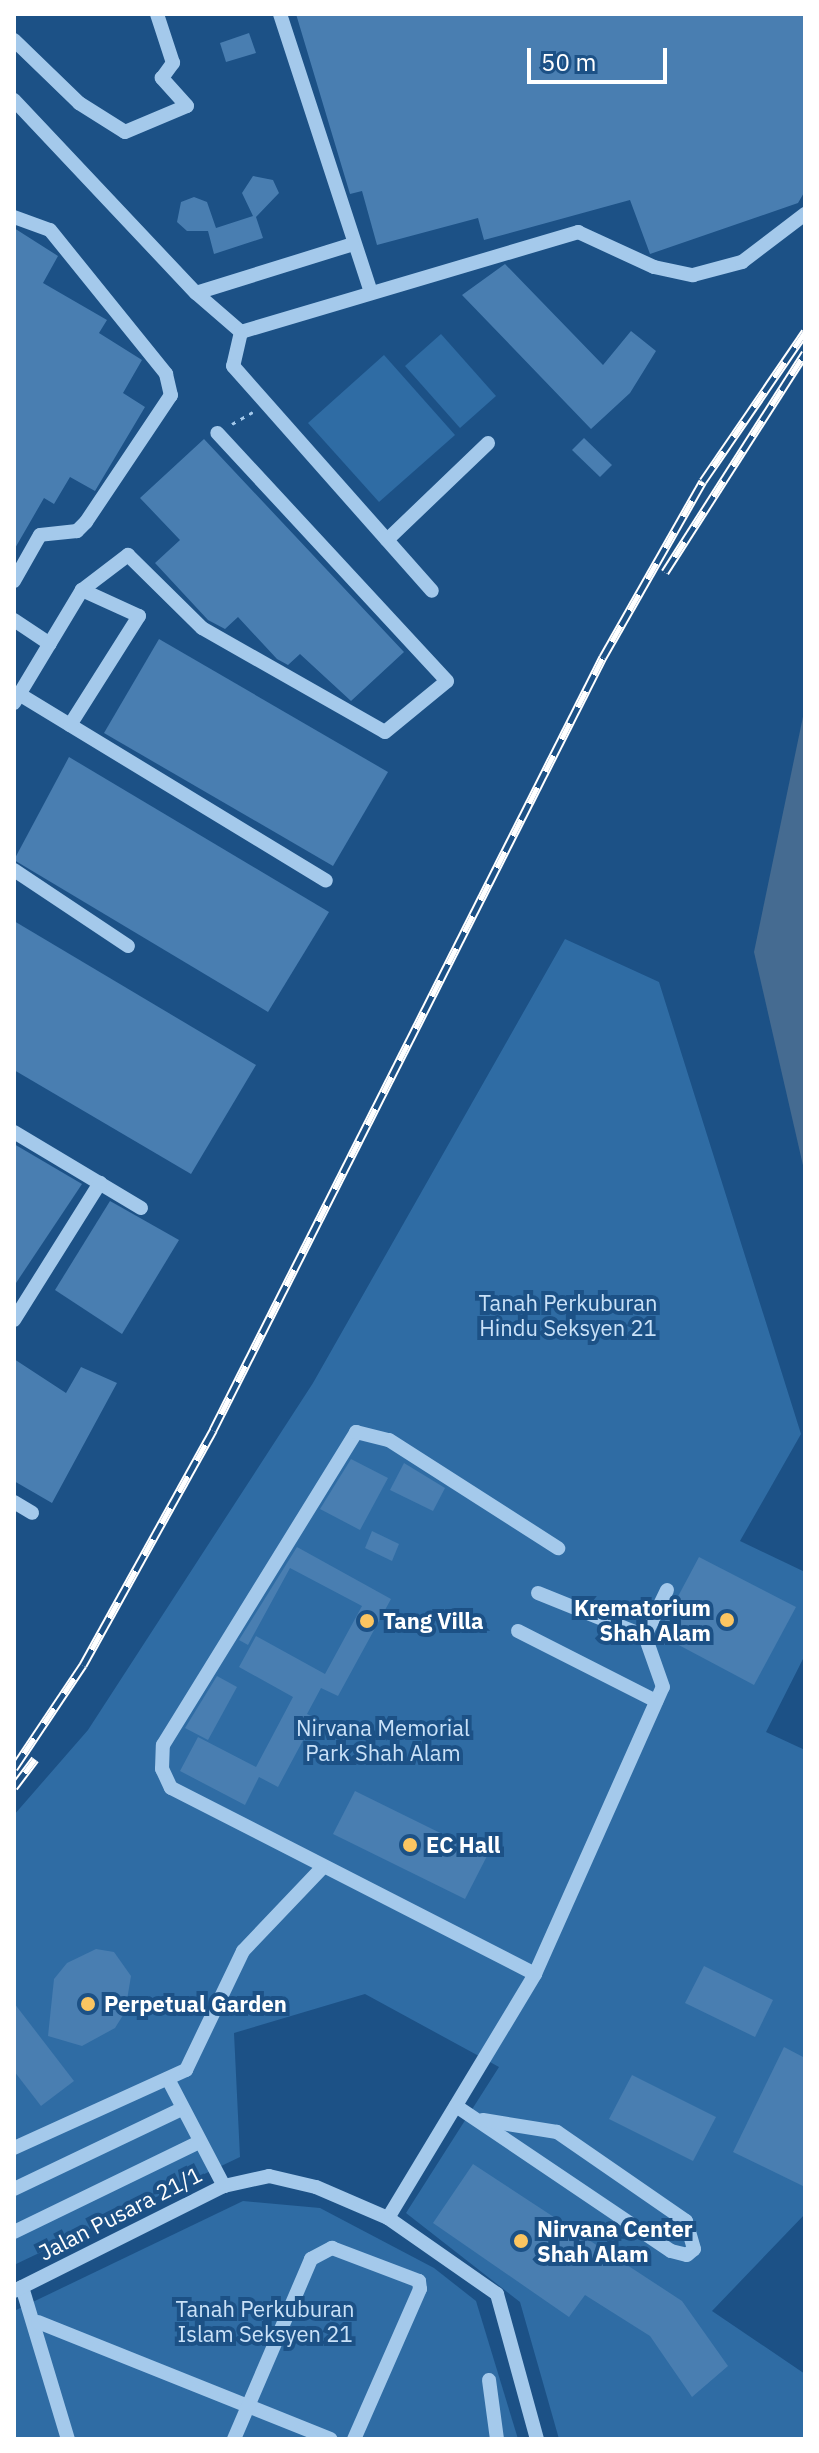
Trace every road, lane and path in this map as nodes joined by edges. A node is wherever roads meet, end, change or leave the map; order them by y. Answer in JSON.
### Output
{"nodes":[{"id":1,"x":157,"y":14,"type":"edge"},
{"id":2,"x":280,"y":14,"type":"edge"},
{"id":3,"x":14,"y":40,"type":"edge"},
{"id":4,"x":14,"y":100,"type":"edge"},
{"id":5,"x":805,"y":214,"type":"edge"},
{"id":6,"x":14,"y":217,"type":"edge"},
{"id":7,"x":353,"y":244,"type":"junction"},
{"id":8,"x":370,"y":289,"type":"junction"},
{"id":9,"x":196,"y":293,"type":"junction"},
{"id":10,"x":241,"y":332,"type":"junction"},
{"id":11,"x":267,"y":404,"type":"junction"},
{"id":12,"x":217,"y":433,"type":"joint"},
{"id":13,"x":488,"y":443,"type":"dead end"},
{"id":14,"x":387,"y":540,"type":"junction"},
{"id":15,"x":14,"y":581,"type":"edge"},
{"id":16,"x":82,"y":590,"type":"junction"},
{"id":17,"x":432,"y":591,"type":"dead end"},
{"id":18,"x":14,"y":620,"type":"edge"},
{"id":19,"x":50,"y":644,"type":"junction"},
{"id":20,"x":17,"y":698,"type":"edge"},
{"id":21,"x":70,"y":725,"type":"junction"},
{"id":22,"x":14,"y":870,"type":"edge"},
{"id":23,"x":326,"y":881,"type":"dead end"},
{"id":24,"x":128,"y":946,"type":"dead end"},
{"id":25,"x":14,"y":1132,"type":"edge"},
{"id":26,"x":100,"y":1183,"type":"junction"},
{"id":27,"x":141,"y":1208,"type":"dead end"},
{"id":28,"x":14,"y":1320,"type":"edge"},
{"id":29,"x":14,"y":1502,"type":"edge"},
{"id":30,"x":32,"y":1513,"type":"dead end"},
{"id":31,"x":558,"y":1548,"type":"dead end"},
{"id":32,"x":667,"y":1590,"type":"dead end"},
{"id":33,"x":538,"y":1593,"type":"dead end"},
{"id":34,"x":518,"y":1631,"type":"dead end"},
{"id":35,"x":645,"y":1636,"type":"junction"},
{"id":36,"x":656,"y":1701,"type":"junction"},
{"id":37,"x":321,"y":1869,"type":"junction"},
{"id":38,"x":535,"y":1974,"type":"junction"},
{"id":39,"x":168,"y":2079,"type":"junction"},
{"id":40,"x":456,"y":2106,"type":"junction"},
{"id":41,"x":182,"y":2109,"type":"junction"},
{"id":42,"x":483,"y":2120,"type":"junction"},
{"id":43,"x":199,"y":2142,"type":"junction"},
{"id":44,"x":14,"y":2148,"type":"edge"},
{"id":45,"x":224,"y":2186,"type":"junction"},
{"id":46,"x":14,"y":2189,"type":"edge"},
{"id":47,"x":388,"y":2218,"type":"junction"},
{"id":48,"x":14,"y":2232,"type":"edge"},
{"id":49,"x":18,"y":2289,"type":"edge"},
{"id":50,"x":38,"y":2322,"type":"junction"},
{"id":51,"x":489,"y":2380,"type":"dead end"},
{"id":52,"x":249,"y":2405,"type":"junction"},
{"id":53,"x":68,"y":2439,"type":"edge"},
{"id":54,"x":234,"y":2439,"type":"edge"},
{"id":55,"x":331,"y":2439,"type":"edge"},
{"id":56,"x":354,"y":2439,"type":"edge"},
{"id":57,"x":497,"y":2439,"type":"edge"},
{"id":58,"x":537,"y":2439,"type":"edge"}],
"edges":[{"from":1,"to":3,"type":"street"},
{"from":2,"to":7,"type":"street"},
{"from":4,"to":9,"type":"street"},
{"from":5,"to":8,"type":"street"},
{"from":6,"to":15,"type":"street"},
{"from":7,"to":8,"type":"street"},
{"from":7,"to":9,"type":"street"},
{"from":8,"to":10,"type":"street"},
{"from":9,"to":10,"type":"street"},
{"from":10,"to":11,"type":"street"},
{"from":11,"to":12,"type":"path"},
{"from":11,"to":14,"type":"street"},
{"from":12,"to":16,"type":"street"},
{"from":13,"to":14,"type":"street"},
{"from":14,"to":17,"type":"street"},
{"from":16,"to":19,"type":"street"},
{"from":16,"to":21,"type":"street"},
{"from":18,"to":19,"type":"street"},
{"from":19,"to":20,"type":"street"},
{"from":20,"to":21,"type":"street"},
{"from":21,"to":23,"type":"street"},
{"from":22,"to":24,"type":"street"},
{"from":25,"to":26,"type":"street"},
{"from":26,"to":27,"type":"street"},
{"from":26,"to":28,"type":"street"},
{"from":29,"to":30,"type":"street"},
{"from":31,"to":37,"type":"street"},
{"from":32,"to":35,"type":"street"},
{"from":33,"to":35,"type":"street"},
{"from":34,"to":36,"type":"street"},
{"from":35,"to":36,"type":"street"},
{"from":36,"to":38,"type":"street"},
{"from":37,"to":38,"type":"street"},
{"from":37,"to":39,"type":"street"},
{"from":38,"to":40,"type":"street"},
{"from":39,"to":41,"type":"street"},
{"from":39,"to":44,"type":"street"},
{"from":40,"to":42,"type":"street"},
{"from":40,"to":47,"type":"street"},
{"from":41,"to":43,"type":"street"},
{"from":41,"to":46,"type":"street"},
{"from":42,"to":42,"type":"street"},
{"from":43,"to":45,"type":"street"},
{"from":43,"to":48,"type":"street"},
{"from":45,"to":47,"type":"street","name":"Jalan Pusara 21/1"},
{"from":45,"to":49,"type":"street","name":"Jalan Pusara 21/1"},
{"from":47,"to":58,"type":"street","name":"Jalan Pusara 21/1"},
{"from":49,"to":50,"type":"street"},
{"from":50,"to":52,"type":"street"},
{"from":50,"to":53,"type":"street"},
{"from":51,"to":57,"type":"street"},
{"from":52,"to":54,"type":"street"},
{"from":52,"to":55,"type":"street"},
{"from":52,"to":56,"type":"street"}]}
